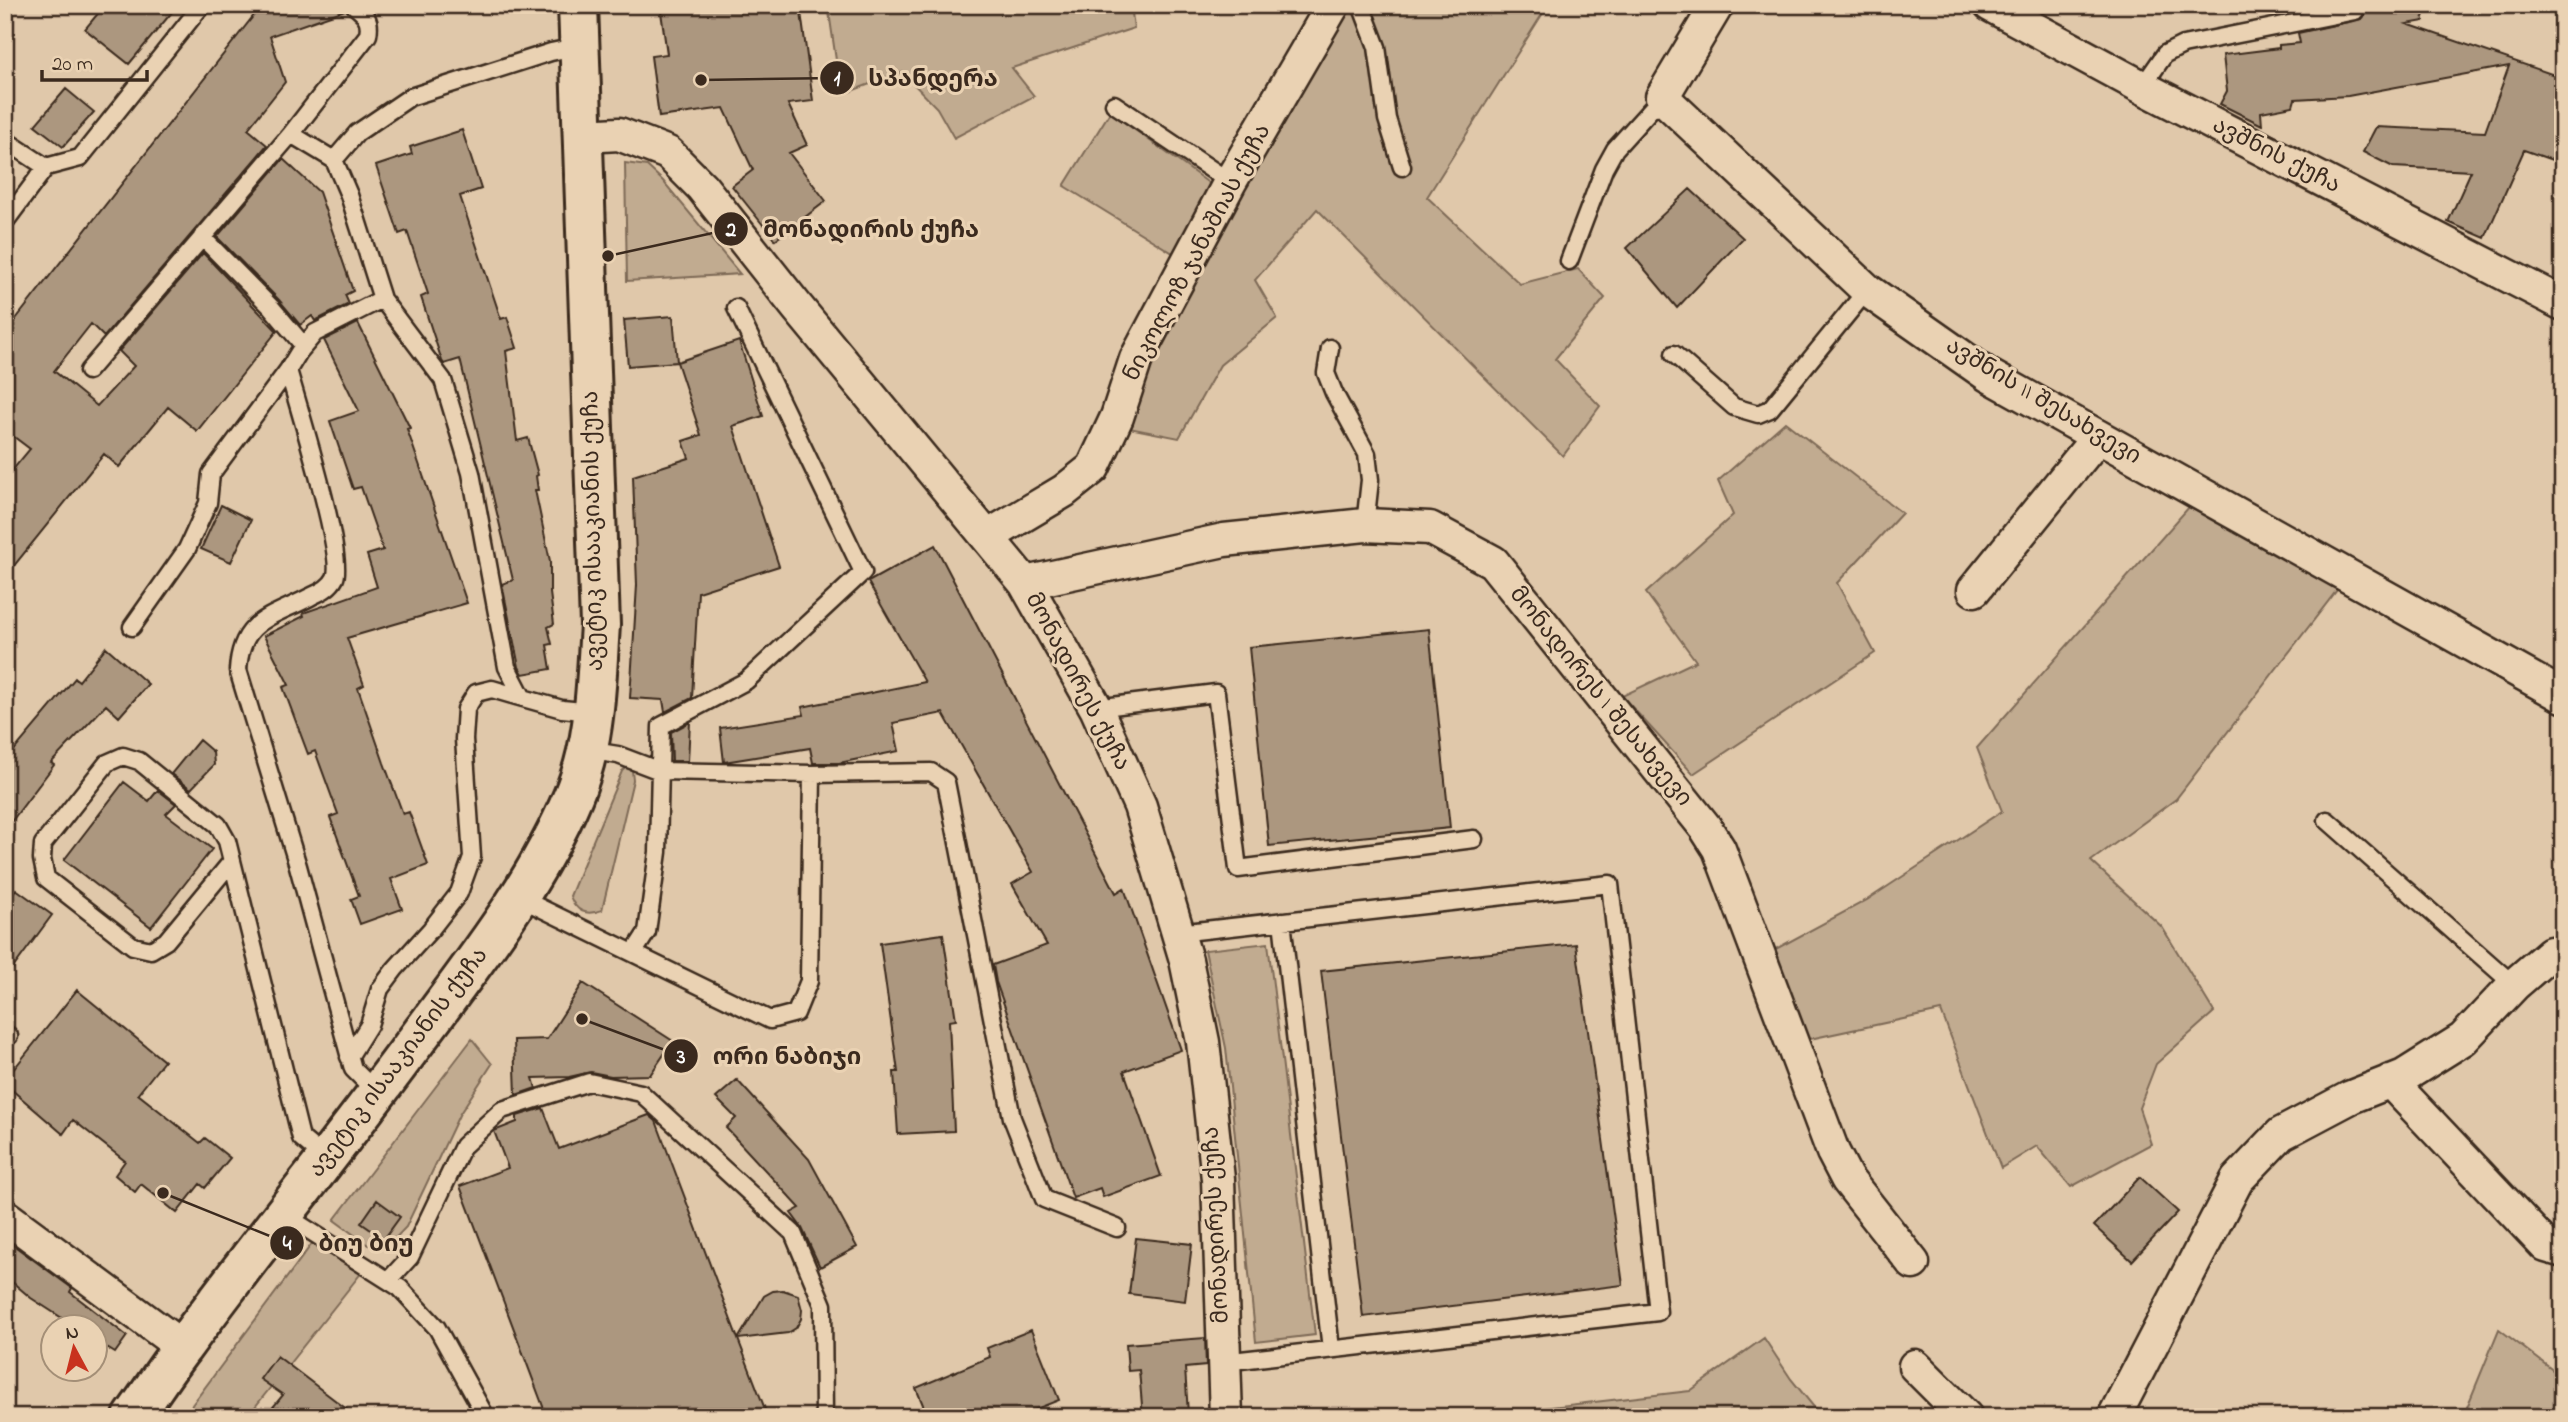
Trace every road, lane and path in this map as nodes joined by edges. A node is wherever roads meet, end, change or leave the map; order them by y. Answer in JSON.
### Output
{"nodes":[{"id":1,"x":202,"y":5,"type":"edge"},
{"id":2,"x":578,"y":5,"type":"edge"},
{"id":3,"x":1333,"y":5,"type":"edge"},
{"id":4,"x":1361,"y":5,"type":"edge"},
{"id":5,"x":1717,"y":5,"type":"edge"},
{"id":6,"x":1990,"y":5,"type":"edge"},
{"id":7,"x":355,"y":6,"type":"edge"},
{"id":8,"x":2355,"y":11,"type":"dead end"},
{"id":9,"x":580,"y":46,"type":"junction"},
{"id":10,"x":2142,"y":87,"type":"junction"},
{"id":11,"x":1662,"y":97,"type":"junction"},
{"id":12,"x":1114,"y":104,"type":"dead end"},
{"id":13,"x":291,"y":134,"type":"junction"},
{"id":14,"x":584,"y":136,"type":"junction"},
{"id":15,"x":5,"y":140,"type":"edge"},
{"id":16,"x":334,"y":160,"type":"junction"},
{"id":17,"x":46,"y":167,"type":"junction"},
{"id":18,"x":1402,"y":167,"type":"dead end"},
{"id":19,"x":1230,"y":182,"type":"junction"},
{"id":20,"x":5,"y":222,"type":"edge"},
{"id":21,"x":202,"y":237,"type":"junction"},
{"id":22,"x":1569,"y":261,"type":"dead end"},
{"id":23,"x":1867,"y":290,"type":"junction"},
{"id":24,"x":382,"y":299,"type":"junction"},
{"id":25,"x":2563,"y":304,"type":"edge"},
{"id":26,"x":736,"y":308,"type":"dead end"},
{"id":27,"x":304,"y":346,"type":"junction"},
{"id":28,"x":1330,"y":348,"type":"dead end"},
{"id":29,"x":1674,"y":354,"type":"dead end"},
{"id":30,"x":288,"y":370,"type":"junction"},
{"id":31,"x":88,"y":371,"type":"dead end"},
{"id":32,"x":2098,"y":437,"type":"junction"},
{"id":33,"x":1365,"y":524,"type":"junction"},
{"id":34,"x":987,"y":537,"type":"junction"},
{"id":35,"x":1025,"y":583,"type":"junction"},
{"id":36,"x":1974,"y":590,"type":"dead end"},
{"id":37,"x":132,"y":627,"type":"dead end"},
{"id":38,"x":2563,"y":696,"type":"edge"},
{"id":39,"x":523,"y":698,"type":"junction"},
{"id":40,"x":1096,"y":708,"type":"junction"},
{"id":41,"x":594,"y":712,"type":"junction"},
{"id":42,"x":587,"y":750,"type":"junction"},
{"id":43,"x":660,"y":771,"type":"junction"},
{"id":44,"x":812,"y":774,"type":"junction"},
{"id":45,"x":2327,"y":820,"type":"dead end"},
{"id":46,"x":1474,"y":839,"type":"dead end"},
{"id":47,"x":232,"y":861,"type":"junction"},
{"id":48,"x":520,"y":898,"type":"junction"},
{"id":49,"x":1282,"y":921,"type":"junction"},
{"id":50,"x":1178,"y":933,"type":"junction"},
{"id":51,"x":634,"y":952,"type":"junction"},
{"id":52,"x":2551,"y":953,"type":"dead end"},
{"id":53,"x":2514,"y":985,"type":"junction"},
{"id":54,"x":349,"y":1057,"type":"junction"},
{"id":55,"x":2390,"y":1082,"type":"junction"},
{"id":56,"x":377,"y":1094,"type":"junction"},
{"id":57,"x":327,"y":1160,"type":"junction"},
{"id":58,"x":285,"y":1214,"type":"junction"},
{"id":59,"x":6,"y":1217,"type":"edge"},
{"id":60,"x":1118,"y":1228,"type":"dead end"},
{"id":61,"x":2563,"y":1251,"type":"edge"},
{"id":62,"x":1913,"y":1263,"type":"dead end"},
{"id":63,"x":389,"y":1280,"type":"junction"},
{"id":64,"x":182,"y":1347,"type":"junction"},
{"id":65,"x":1331,"y":1349,"type":"junction"},
{"id":66,"x":1223,"y":1362,"type":"junction"},
{"id":67,"x":1914,"y":1366,"type":"dead end"},
{"id":68,"x":133,"y":1417,"type":"edge"},
{"id":69,"x":486,"y":1417,"type":"edge"},
{"id":70,"x":824,"y":1417,"type":"edge"},
{"id":71,"x":1226,"y":1417,"type":"edge"},
{"id":72,"x":1966,"y":1417,"type":"edge"},
{"id":73,"x":2114,"y":1417,"type":"edge"}],
"edges":[{"from":1,"to":17,"type":"lane"},
{"from":2,"to":9,"type":"main road","name":"ავეტიკ ისააკიანის ქუჩა"},
{"from":3,"to":19,"type":"street","name":"ნიკოლოზ ჯანაშიას ქუჩა"},
{"from":4,"to":18,"type":"lane"},
{"from":5,"to":11,"type":"street"},
{"from":6,"to":10,"type":"street","name":"ავშნის ქუჩა"},
{"from":7,"to":13,"type":"lane"},
{"from":8,"to":10,"type":"lane"},
{"from":9,"to":14,"type":"main road","name":"ავეტიკ ისააკიანის ქუჩა"},
{"from":9,"to":16,"type":"lane"},
{"from":10,"to":25,"type":"street","name":"ავშნის ქუჩა"},
{"from":11,"to":22,"type":"lane"},
{"from":11,"to":23,"type":"street","name":"ავშნის II შესახვევი"},
{"from":12,"to":19,"type":"lane"},
{"from":13,"to":16,"type":"lane"},
{"from":13,"to":21,"type":"lane"},
{"from":14,"to":34,"type":"street","name":"მონადირეს ქუჩა"},
{"from":14,"to":41,"type":"main road","name":"ავეტიკ ისააკიანის ქუჩა"},
{"from":15,"to":17,"type":"lane"},
{"from":16,"to":24,"type":"lane"},
{"from":17,"to":20,"type":"lane"},
{"from":19,"to":34,"type":"street","name":"ნიკოლოზ ჯანაშიას ქუჩა"},
{"from":21,"to":27,"type":"lane"},
{"from":21,"to":31,"type":"lane"},
{"from":23,"to":29,"type":"lane"},
{"from":23,"to":32,"type":"street","name":"ავშნის II შესახვევი"},
{"from":24,"to":27,"type":"lane"},
{"from":24,"to":39,"type":"lane"},
{"from":26,"to":43,"type":"lane"},
{"from":27,"to":30,"type":"lane"},
{"from":28,"to":33,"type":"lane"},
{"from":30,"to":37,"type":"lane"},
{"from":30,"to":54,"type":"lane"},
{"from":32,"to":36,"type":"street"},
{"from":32,"to":38,"type":"street","name":"ავშნის II შესახვევი"},
{"from":33,"to":35,"type":"street","name":"მონადირეს I შესახვევი"},
{"from":33,"to":62,"type":"street","name":"მონადირეს I შესახვევი"},
{"from":34,"to":35,"type":"street","name":"მონადირეს ქუჩა"},
{"from":35,"to":40,"type":"street","name":"მონადირეს ქუჩა"},
{"from":39,"to":41,"type":"lane"},
{"from":39,"to":54,"type":"lane"},
{"from":40,"to":46,"type":"lane"},
{"from":40,"to":50,"type":"street","name":"მონადირეს ქუჩა"},
{"from":41,"to":42,"type":"main road","name":"ავეტიკ ისააკიანის ქუჩა"},
{"from":42,"to":43,"type":"lane"},
{"from":42,"to":48,"type":"main road","name":"ავეტიკ ისააკიანის ქუჩა"},
{"from":43,"to":44,"type":"lane"},
{"from":43,"to":51,"type":"lane"},
{"from":44,"to":51,"type":"lane"},
{"from":44,"to":60,"type":"lane"},
{"from":45,"to":53,"type":"lane"},
{"from":47,"to":47,"type":"lane"},
{"from":47,"to":57,"type":"lane"},
{"from":48,"to":51,"type":"lane"},
{"from":48,"to":56,"type":"main road","name":"ავეტიკ ისააკიანის ქუჩა"},
{"from":49,"to":50,"type":"lane"},
{"from":49,"to":65,"type":"lane"},
{"from":49,"to":65,"type":"lane"},
{"from":50,"to":66,"type":"street","name":"მონადირეს ქუჩა"},
{"from":52,"to":53,"type":"street"},
{"from":53,"to":55,"type":"street"},
{"from":54,"to":56,"type":"lane"},
{"from":55,"to":61,"type":"street"},
{"from":55,"to":73,"type":"street"},
{"from":56,"to":57,"type":"main road","name":"ავეტიკ ისააკიანის ქუჩა"},
{"from":57,"to":58,"type":"main road","name":"ავეტიკ ისააკიანის ქუჩა"},
{"from":58,"to":63,"type":"lane"},
{"from":58,"to":64,"type":"main road","name":"ავეტიკ ისააკიანის ქუჩა"},
{"from":59,"to":64,"type":"street"},
{"from":63,"to":69,"type":"lane"},
{"from":63,"to":70,"type":"lane"},
{"from":64,"to":68,"type":"main road","name":"ავეტიკ ისააკიანის ქუჩა"},
{"from":65,"to":66,"type":"lane"},
{"from":66,"to":71,"type":"street","name":"მონადირეს ქუჩა"},
{"from":67,"to":72,"type":"street"}]}
